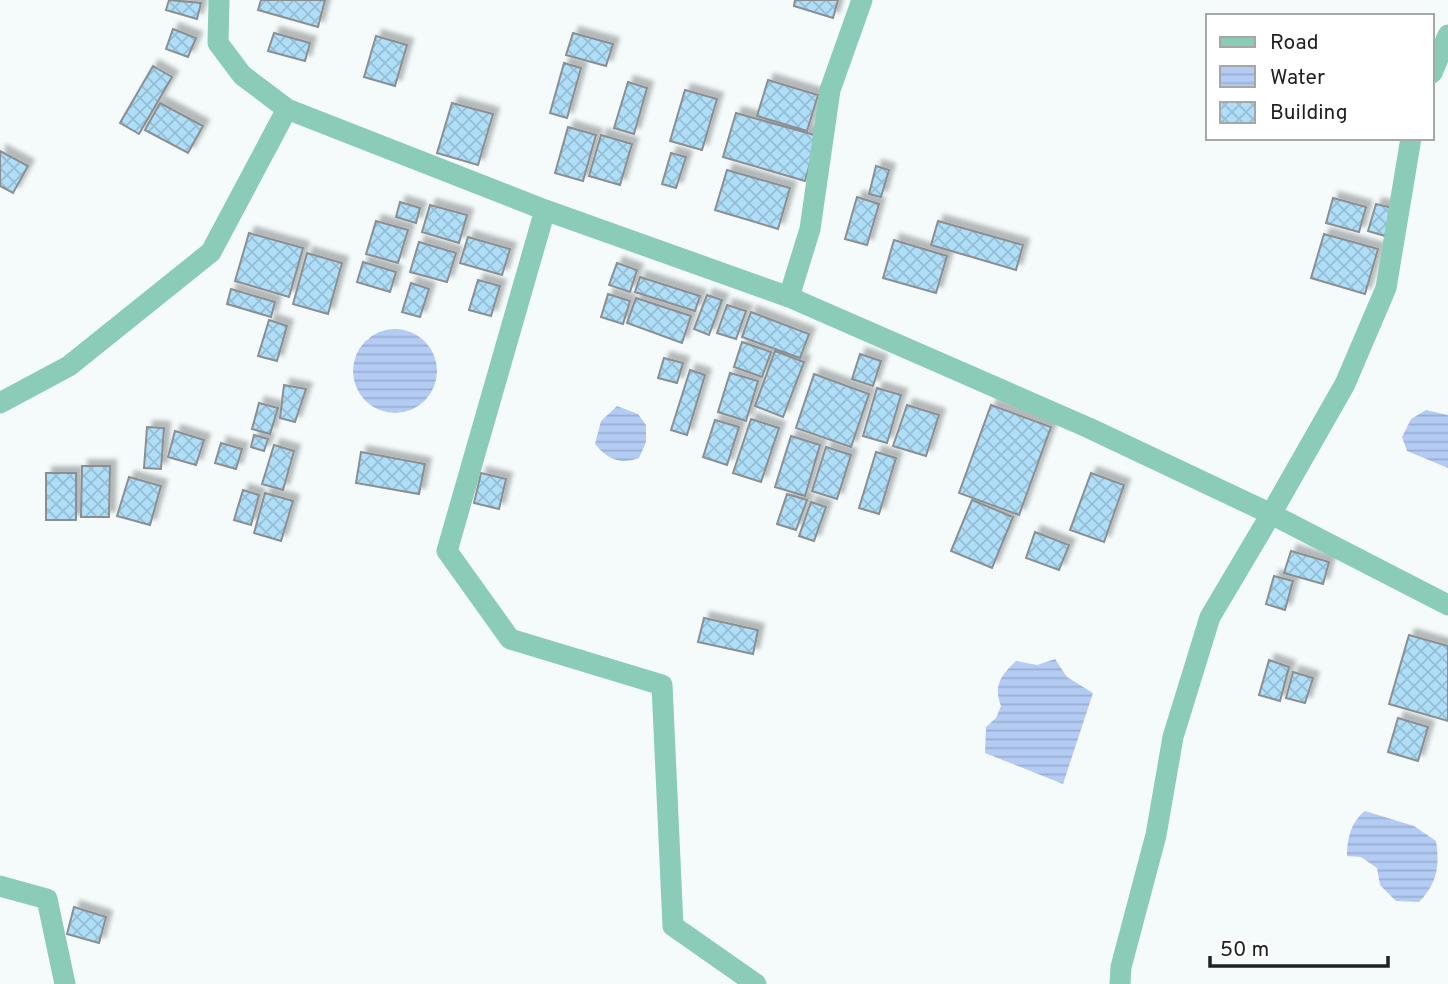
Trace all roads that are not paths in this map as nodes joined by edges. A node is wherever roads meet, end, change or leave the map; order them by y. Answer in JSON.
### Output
{"nodes":[{"id":1,"x":219,"y":0,"type":"edge"},
{"id":2,"x":862,"y":0,"type":"edge"},
{"id":3,"x":1448,"y":35,"type":"edge"},
{"id":4,"x":1434,"y":68,"type":"edge"},
{"id":5,"x":286,"y":109,"type":"junction"},
{"id":6,"x":1411,"y":140,"type":"edge"},
{"id":7,"x":545,"y":210,"type":"junction"},
{"id":8,"x":789,"y":297,"type":"junction"},
{"id":9,"x":0,"y":403,"type":"edge"},
{"id":10,"x":1271,"y":514,"type":"junction"},
{"id":11,"x":1448,"y":605,"type":"edge"},
{"id":12,"x":0,"y":886,"type":"edge"},
{"id":13,"x":65,"y":984,"type":"edge"},
{"id":14,"x":756,"y":984,"type":"edge"},
{"id":15,"x":1120,"y":984,"type":"edge"}],
"edges":[{"from":1,"to":5,"type":"street"},
{"from":2,"to":8,"type":"street"},
{"from":3,"to":4,"type":"street"},
{"from":5,"to":7,"type":"street"},
{"from":5,"to":9,"type":"street"},
{"from":6,"to":10,"type":"street"},
{"from":7,"to":8,"type":"street"},
{"from":7,"to":14,"type":"street"},
{"from":8,"to":10,"type":"street"},
{"from":10,"to":11,"type":"street"},
{"from":10,"to":15,"type":"street"},
{"from":12,"to":13,"type":"street"}]}
